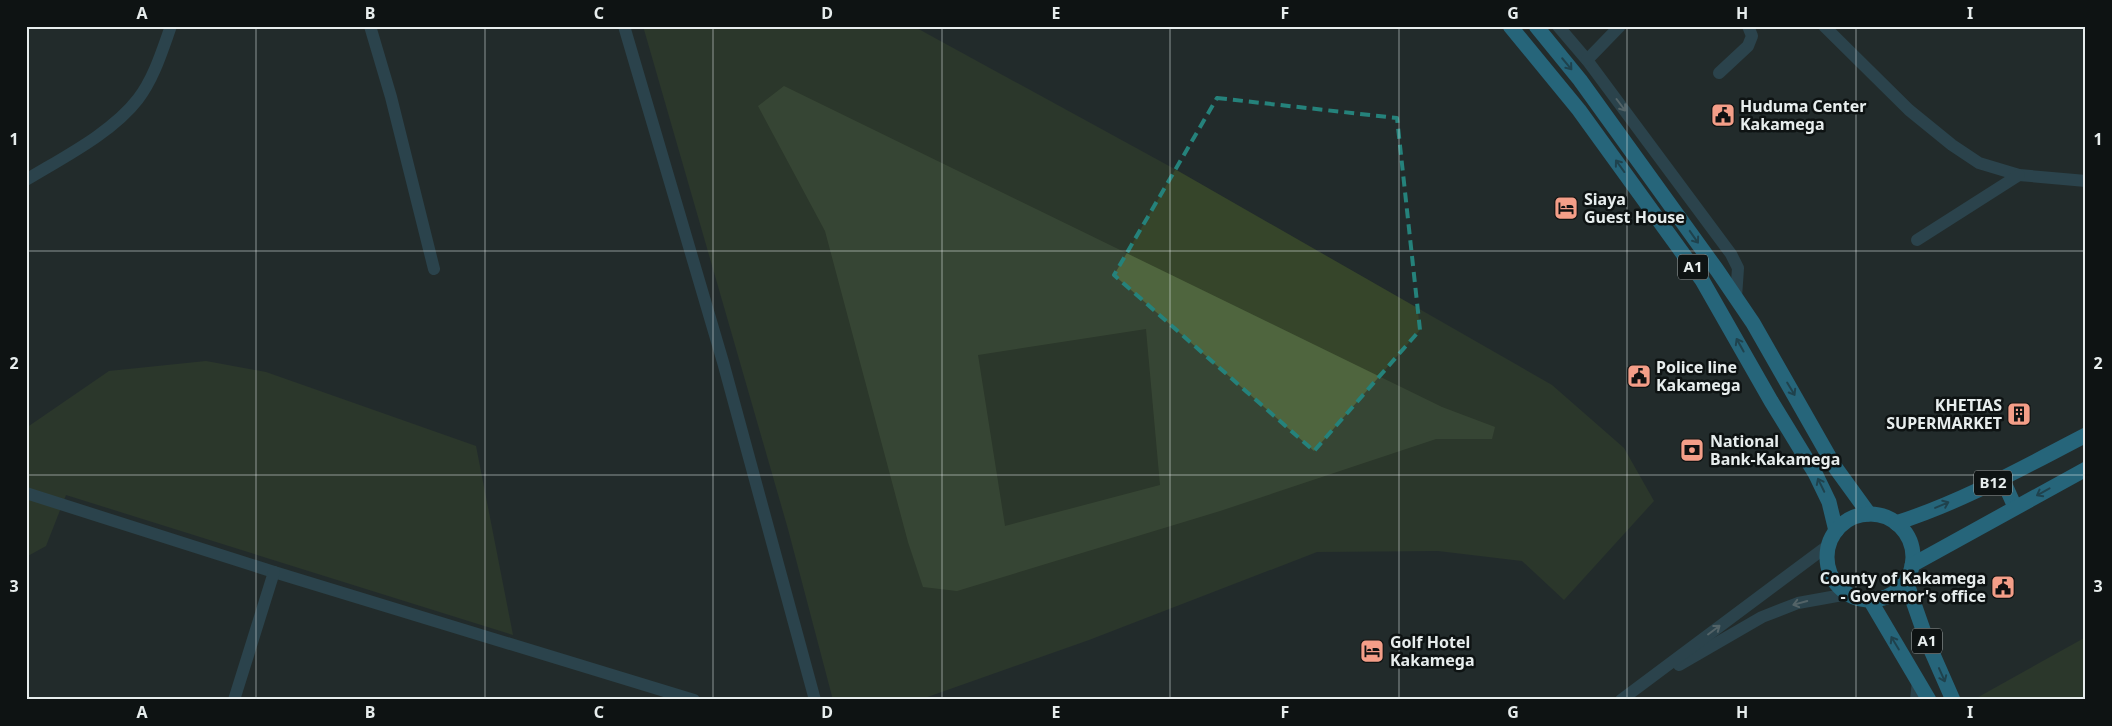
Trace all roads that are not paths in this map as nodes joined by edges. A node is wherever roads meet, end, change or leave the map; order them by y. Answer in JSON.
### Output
{"nodes":[{"id":1,"x":171,"y":26,"type":"edge"},
{"id":2,"x":370,"y":26,"type":"edge"},
{"id":3,"x":624,"y":26,"type":"edge"},
{"id":4,"x":1510,"y":26,"type":"edge"},
{"id":5,"x":1536,"y":26,"type":"edge"},
{"id":6,"x":1558,"y":26,"type":"edge"},
{"id":7,"x":1620,"y":26,"type":"edge"},
{"id":8,"x":1748,"y":26,"type":"edge"},
{"id":9,"x":1824,"y":26,"type":"edge"},
{"id":10,"x":1587,"y":60,"type":"junction"},
{"id":11,"x":1719,"y":73,"type":"dead end"},
{"id":12,"x":2019,"y":175,"type":"junction"},
{"id":13,"x":26,"y":180,"type":"edge"},
{"id":14,"x":2086,"y":180,"type":"edge"},
{"id":15,"x":1917,"y":240,"type":"dead end"},
{"id":16,"x":434,"y":269,"type":"dead end"},
{"id":17,"x":1736,"y":297,"type":"junction"},
{"id":18,"x":2086,"y":434,"type":"edge"},
{"id":19,"x":2086,"y":469,"type":"edge"},
{"id":20,"x":2002,"y":478,"type":"junction"},
{"id":21,"x":26,"y":493,"type":"edge"},
{"id":22,"x":2015,"y":507,"type":"junction"},
{"id":23,"x":1869,"y":514,"type":"junction"},
{"id":24,"x":1896,"y":523,"type":"junction"},
{"id":25,"x":1833,"y":537,"type":"junction"},
{"id":26,"x":1912,"y":565,"type":"junction"},
{"id":27,"x":274,"y":572,"type":"junction"},
{"id":28,"x":1906,"y":581,"type":"junction"},
{"id":29,"x":1848,"y":594,"type":"junction"},
{"id":30,"x":1870,"y":600,"type":"junction"},
{"id":31,"x":1918,"y":681,"type":"junction"},
{"id":32,"x":1633,"y":691,"type":"junction"},
{"id":33,"x":234,"y":700,"type":"edge"},
{"id":34,"x":694,"y":700,"type":"edge"},
{"id":35,"x":815,"y":700,"type":"edge"},
{"id":36,"x":1621,"y":700,"type":"edge"},
{"id":37,"x":1916,"y":700,"type":"edge"},
{"id":38,"x":1929,"y":700,"type":"edge"},
{"id":39,"x":1953,"y":700,"type":"edge"}],
"edges":[{"from":1,"to":13,"type":"street"},
{"from":2,"to":16,"type":"street"},
{"from":3,"to":35,"type":"street"},
{"from":25,"to":4,"type":"highway","number":"A1","one_way":true},
{"from":5,"to":17,"type":"highway","number":"A1","one_way":true},
{"from":6,"to":10,"type":"street"},
{"from":7,"to":10,"type":"street"},
{"from":8,"to":11,"type":"street"},
{"from":9,"to":12,"type":"street"},
{"from":10,"to":17,"type":"street","one_way":true},
{"from":12,"to":14,"type":"street"},
{"from":12,"to":15,"type":"street"},
{"from":17,"to":23,"type":"highway","number":"A1","one_way":true},
{"from":18,"to":20,"type":"highway","number":"B12"},
{"from":19,"to":22,"type":"highway","number":"B12","one_way":true},
{"from":20,"to":22,"type":"highway"},
{"from":24,"to":20,"type":"highway","number":"B12","one_way":true},
{"from":21,"to":27,"type":"street"},
{"from":22,"to":26,"type":"highway","number":"B12"},
{"from":23,"to":24,"type":"highway"},
{"from":23,"to":25,"type":"highway"},
{"from":24,"to":26,"type":"highway"},
{"from":25,"to":29,"type":"highway"},
{"from":32,"to":25,"type":"street","one_way":true},
{"from":26,"to":28,"type":"highway"},
{"from":27,"to":33,"type":"street"},
{"from":27,"to":34,"type":"street"},
{"from":28,"to":30,"type":"highway"},
{"from":28,"to":39,"type":"highway","number":"A1","one_way":true},
{"from":29,"to":30,"type":"highway"},
{"from":29,"to":32,"type":"street","one_way":true},
{"from":31,"to":30,"type":"highway","number":"A1","one_way":true},
{"from":31,"to":37,"type":"street"},
{"from":31,"to":38,"type":"highway","number":"A1"},
{"from":32,"to":36,"type":"street"}]}
